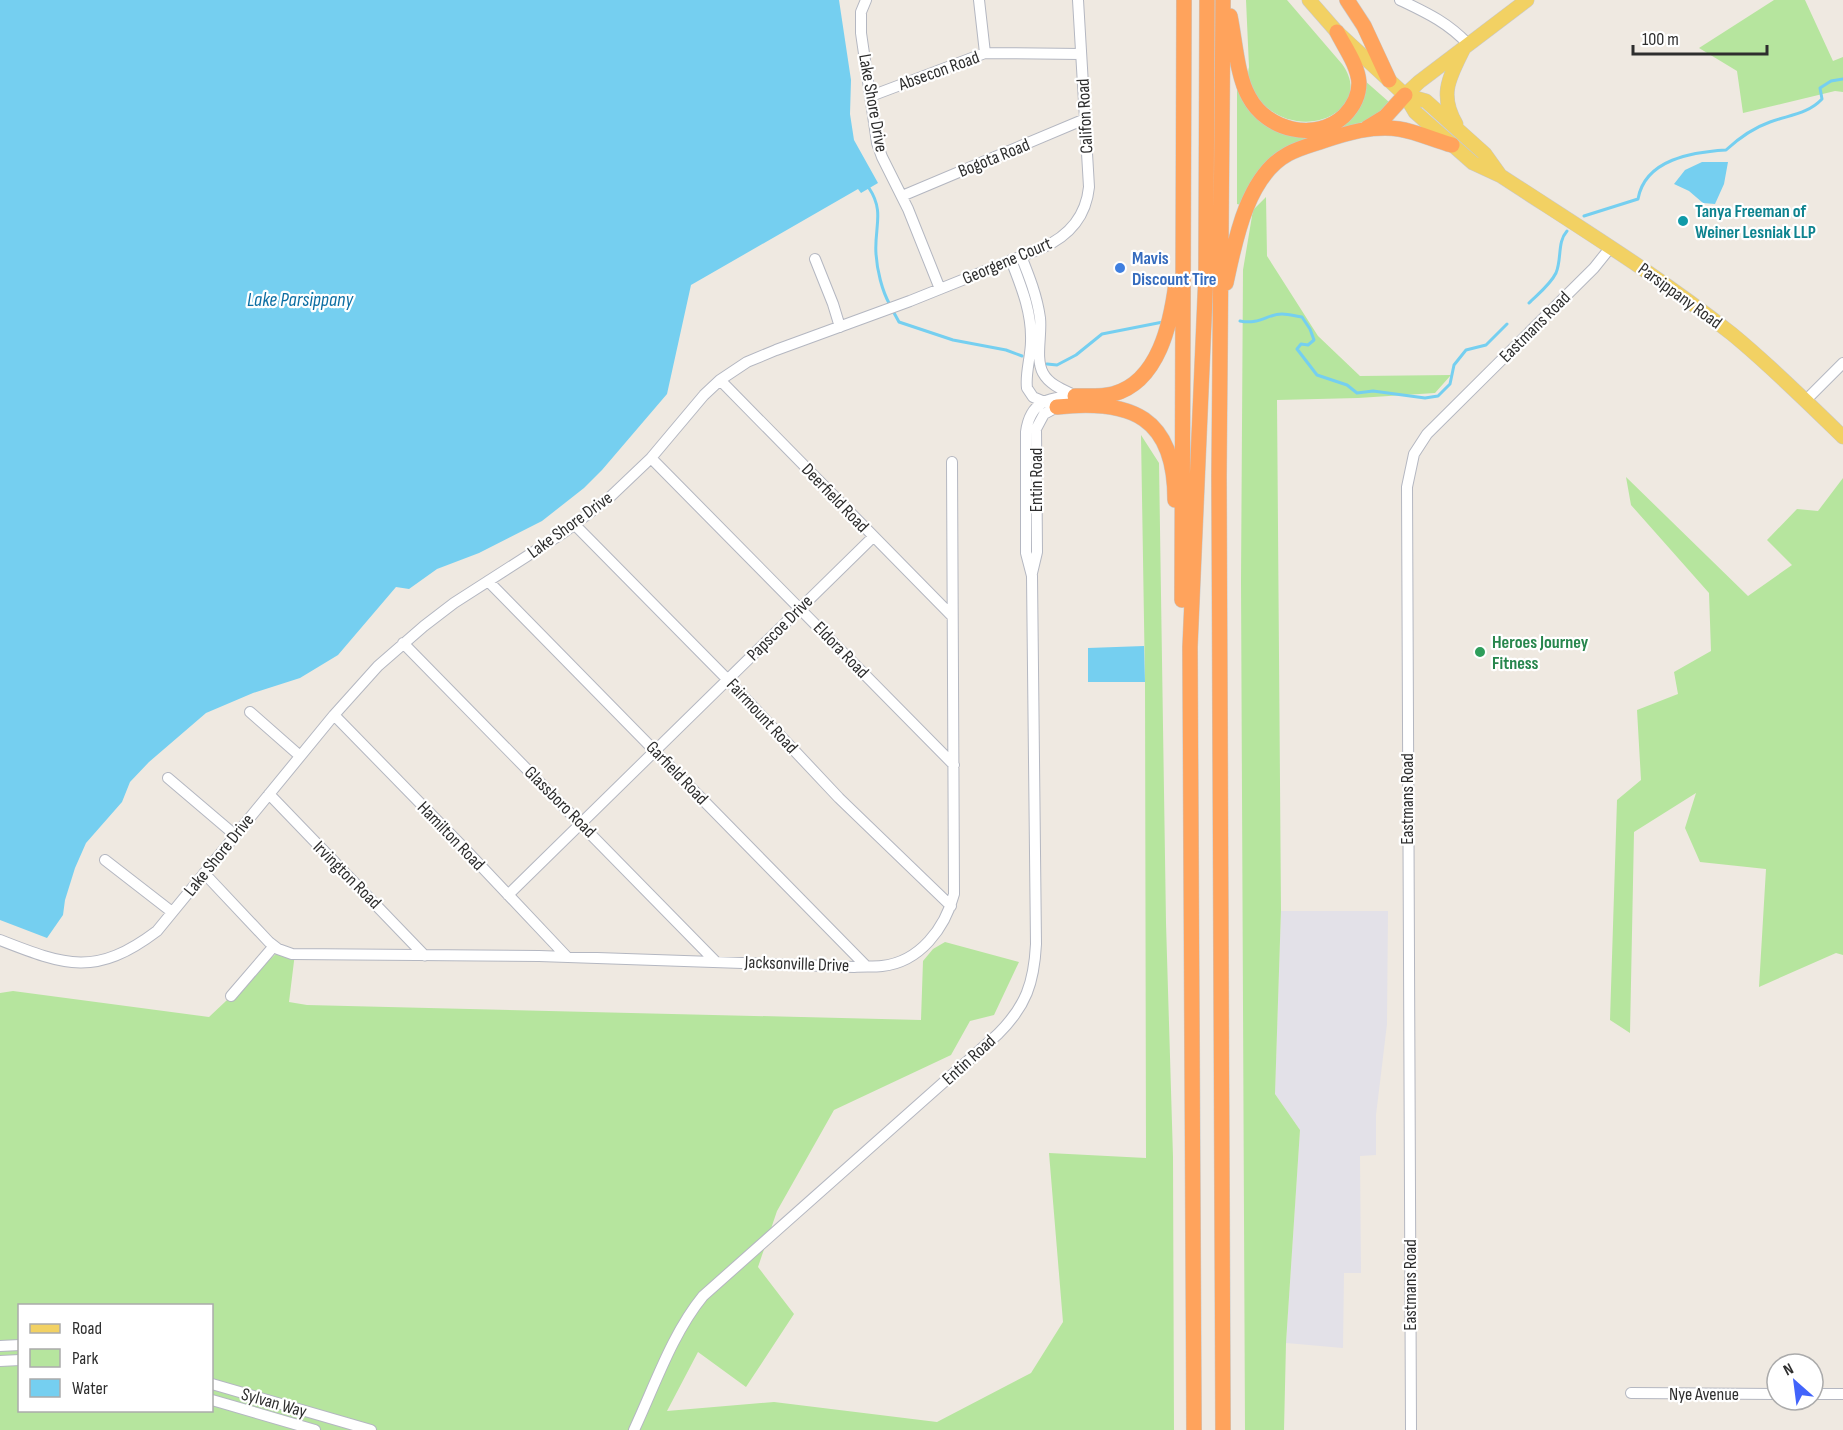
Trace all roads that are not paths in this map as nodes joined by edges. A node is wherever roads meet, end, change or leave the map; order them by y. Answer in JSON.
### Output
{"nodes":[{"id":1,"x":866,"y":0,"type":"edge"},
{"id":2,"x":979,"y":0,"type":"edge"},
{"id":3,"x":1078,"y":0,"type":"edge"},
{"id":4,"x":1184,"y":0,"type":"edge"},
{"id":5,"x":1207,"y":0,"type":"edge"},
{"id":6,"x":1225,"y":0,"type":"edge"},
{"id":7,"x":1309,"y":0,"type":"edge"},
{"id":8,"x":1347,"y":0,"type":"edge"},
{"id":9,"x":1400,"y":0,"type":"edge"},
{"id":10,"x":1527,"y":0,"type":"edge"},
{"id":11,"x":1337,"y":32,"type":"junction"},
{"id":12,"x":1466,"y":46,"type":"junction"},
{"id":13,"x":985,"y":53,"type":"junction"},
{"id":14,"x":1081,"y":54,"type":"junction"},
{"id":15,"x":1389,"y":80,"type":"junction"},
{"id":16,"x":1405,"y":95,"type":"junction"},
{"id":17,"x":871,"y":96,"type":"junction"},
{"id":18,"x":1085,"y":120,"type":"junction"},
{"id":19,"x":1368,"y":128,"type":"junction"},
{"id":20,"x":1456,"y":138,"type":"junction"},
{"id":21,"x":902,"y":196,"type":"junction"},
{"id":22,"x":1185,"y":211,"type":"junction"},
{"id":23,"x":1072,"y":228,"type":"joint"},
{"id":24,"x":1610,"y":248,"type":"junction"},
{"id":25,"x":1016,"y":258,"type":"junction"},
{"id":26,"x":814,"y":259,"type":"dead end"},
{"id":27,"x":940,"y":289,"type":"junction"},
{"id":28,"x":1219,"y":312,"type":"junction"},
{"id":29,"x":840,"y":327,"type":"junction"},
{"id":30,"x":1843,"y":363,"type":"edge"},
{"id":31,"x":720,"y":380,"type":"junction"},
{"id":32,"x":1076,"y":396,"type":"junction"},
{"id":33,"x":1806,"y":401,"type":"junction"},
{"id":34,"x":1050,"y":404,"type":"junction"},
{"id":35,"x":1843,"y":436,"type":"edge"},
{"id":36,"x":651,"y":458,"type":"junction"},
{"id":37,"x":952,"y":462,"type":"dead end"},
{"id":38,"x":575,"y":525,"type":"junction"},
{"id":39,"x":873,"y":537,"type":"junction"},
{"id":40,"x":1183,"y":537,"type":"junction"},
{"id":41,"x":488,"y":581,"type":"junction"},
{"id":42,"x":800,"y":608,"type":"junction"},
{"id":43,"x":952,"y":616,"type":"junction"},
{"id":44,"x":403,"y":643,"type":"junction"},
{"id":45,"x":1190,"y":647,"type":"junction"},
{"id":46,"x":728,"y":680,"type":"junction"},
{"id":47,"x":250,"y":712,"type":"dead end"},
{"id":48,"x":334,"y":715,"type":"junction"},
{"id":49,"x":655,"y":751,"type":"junction"},
{"id":50,"x":300,"y":756,"type":"junction"},
{"id":51,"x":954,"y":765,"type":"junction"},
{"id":52,"x":168,"y":778,"type":"dead end"},
{"id":53,"x":268,"y":794,"type":"junction"},
{"id":54,"x":581,"y":824,"type":"junction"},
{"id":55,"x":235,"y":835,"type":"junction"},
{"id":56,"x":105,"y":860,"type":"dead end"},
{"id":57,"x":204,"y":873,"type":"junction"},
{"id":58,"x":508,"y":895,"type":"junction"},
{"id":59,"x":951,"y":906,"type":"junction"},
{"id":60,"x":172,"y":912,"type":"junction"},
{"id":61,"x":0,"y":940,"type":"edge"},
{"id":62,"x":274,"y":946,"type":"junction"},
{"id":63,"x":425,"y":956,"type":"junction"},
{"id":64,"x":567,"y":957,"type":"junction"},
{"id":65,"x":716,"y":962,"type":"junction"},
{"id":66,"x":866,"y":966,"type":"junction"},
{"id":67,"x":231,"y":996,"type":"dead end"},
{"id":68,"x":18,"y":1345,"type":"edge"},
{"id":69,"x":0,"y":1346,"type":"edge"},
{"id":70,"x":18,"y":1360,"type":"edge"},
{"id":71,"x":0,"y":1361,"type":"edge"},
{"id":72,"x":213,"y":1384,"type":"edge"},
{"id":73,"x":1630,"y":1393,"type":"dead end"},
{"id":74,"x":1765,"y":1394,"type":"edge"},
{"id":75,"x":1825,"y":1394,"type":"edge"},
{"id":76,"x":1843,"y":1394,"type":"edge"},
{"id":77,"x":213,"y":1400,"type":"edge"},
{"id":78,"x":315,"y":1430,"type":"edge"},
{"id":79,"x":371,"y":1430,"type":"edge"},
{"id":80,"x":632,"y":1430,"type":"edge"},
{"id":81,"x":1194,"y":1430,"type":"edge"},
{"id":82,"x":1223,"y":1430,"type":"edge"},
{"id":83,"x":1411,"y":1430,"type":"edge"}],
"edges":[{"from":1,"to":17,"type":"street","name":"Lake Shore Drive"},
{"from":2,"to":13,"type":"street"},
{"from":3,"to":14,"type":"street","name":"Califon Road"},
{"from":4,"to":22,"type":"highway"},
{"from":5,"to":45,"type":"highway"},
{"from":6,"to":11,"type":"highway"},
{"from":6,"to":28,"type":"highway"},
{"from":7,"to":11,"type":"main road","name":"Parsippany Road"},
{"from":8,"to":15,"type":"highway"},
{"from":9,"to":12,"type":"street"},
{"from":10,"to":12,"type":"main road"},
{"from":11,"to":15,"type":"main road","name":"Parsippany Road"},
{"from":12,"to":16,"type":"main road"},
{"from":12,"to":20,"type":"main road"},
{"from":13,"to":14,"type":"street","name":"Absecon Road"},
{"from":13,"to":17,"type":"street","name":"Absecon Road"},
{"from":14,"to":18,"type":"street","name":"Califon Road"},
{"from":15,"to":16,"type":"main road","name":"Parsippany Road"},
{"from":16,"to":19,"type":"highway"},
{"from":16,"to":20,"type":"main road","name":"Parsippany Road"},
{"from":17,"to":21,"type":"street","name":"Lake Shore Drive"},
{"from":18,"to":21,"type":"street","name":"Bogota Road"},
{"from":18,"to":23,"type":"street","name":"Califon Road"},
{"from":19,"to":20,"type":"highway"},
{"from":19,"to":28,"type":"highway"},
{"from":20,"to":24,"type":"main road","name":"Parsippany Road"},
{"from":21,"to":27,"type":"street","name":"Lake Shore Drive"},
{"from":22,"to":32,"type":"highway"},
{"from":22,"to":40,"type":"highway"},
{"from":23,"to":25,"type":"street","name":"Georgene Court"},
{"from":24,"to":33,"type":"main road","name":"Parsippany Road"},
{"from":24,"to":83,"type":"street","name":"Eastmans Road"},
{"from":25,"to":27,"type":"street","name":"Georgene Court"},
{"from":25,"to":32,"type":"street"},
{"from":25,"to":34,"type":"street"},
{"from":26,"to":29,"type":"street"},
{"from":27,"to":29,"type":"street","name":"Lake Shore Drive"},
{"from":28,"to":82,"type":"highway"},
{"from":29,"to":31,"type":"street","name":"Lake Shore Drive"},
{"from":30,"to":33,"type":"street"},
{"from":31,"to":36,"type":"street","name":"Lake Shore Drive"},
{"from":31,"to":39,"type":"street","name":"Deerfield Road"},
{"from":32,"to":34,"type":"street"},
{"from":33,"to":35,"type":"main road","name":"Parsippany Road"},
{"from":34,"to":40,"type":"highway"},
{"from":34,"to":80,"type":"street","name":"Entin Road"},
{"from":36,"to":38,"type":"street","name":"Lake Shore Drive"},
{"from":36,"to":42,"type":"street","name":"Eldora Road"},
{"from":37,"to":43,"type":"street","name":"Jacksonville Drive"},
{"from":38,"to":41,"type":"street","name":"Lake Shore Drive"},
{"from":38,"to":46,"type":"street","name":"Fairmount Road"},
{"from":39,"to":42,"type":"street","name":"Papscoe Drive"},
{"from":39,"to":43,"type":"street","name":"Deerfield Road"},
{"from":40,"to":45,"type":"highway"},
{"from":41,"to":44,"type":"street","name":"Lake Shore Drive"},
{"from":41,"to":49,"type":"street","name":"Garfield Road"},
{"from":42,"to":46,"type":"street","name":"Papscoe Drive"},
{"from":42,"to":51,"type":"street","name":"Eldora Road"},
{"from":43,"to":51,"type":"street","name":"Jacksonville Drive"},
{"from":44,"to":48,"type":"street","name":"Lake Shore Drive"},
{"from":44,"to":54,"type":"street","name":"Glassboro Road"},
{"from":45,"to":81,"type":"highway"},
{"from":46,"to":49,"type":"street","name":"Papscoe Drive"},
{"from":46,"to":59,"type":"street","name":"Fairmount Road"},
{"from":47,"to":50,"type":"street"},
{"from":48,"to":50,"type":"street","name":"Lake Shore Drive"},
{"from":48,"to":58,"type":"street","name":"Hamilton Road"},
{"from":49,"to":54,"type":"street","name":"Papscoe Drive"},
{"from":49,"to":66,"type":"street","name":"Garfield Road"},
{"from":50,"to":53,"type":"street","name":"Lake Shore Drive"},
{"from":51,"to":59,"type":"street","name":"Jacksonville Drive"},
{"from":52,"to":55,"type":"street"},
{"from":53,"to":55,"type":"street","name":"Lake Shore Drive"},
{"from":53,"to":63,"type":"street","name":"Irvington Road"},
{"from":54,"to":58,"type":"street","name":"Papscoe Drive"},
{"from":54,"to":65,"type":"street","name":"Glassboro Road"},
{"from":55,"to":57,"type":"street","name":"Lake Shore Drive"},
{"from":56,"to":60,"type":"street"},
{"from":57,"to":60,"type":"street","name":"Lake Shore Drive"},
{"from":57,"to":62,"type":"street","name":"Jacksonville Drive"},
{"from":58,"to":64,"type":"street","name":"Hamilton Road"},
{"from":59,"to":66,"type":"street","name":"Jacksonville Drive"},
{"from":60,"to":61,"type":"street","name":"Lake Shore Drive"},
{"from":62,"to":63,"type":"street","name":"Jacksonville Drive"},
{"from":62,"to":67,"type":"street"},
{"from":63,"to":64,"type":"street","name":"Jacksonville Drive"},
{"from":64,"to":65,"type":"street","name":"Jacksonville Drive"},
{"from":65,"to":66,"type":"street","name":"Jacksonville Drive"},
{"from":68,"to":69,"type":"street"},
{"from":70,"to":71,"type":"street"},
{"from":72,"to":79,"type":"street","name":"Sylvan Way"},
{"from":73,"to":74,"type":"street","name":"Nye Avenue"},
{"from":75,"to":76,"type":"street"},
{"from":77,"to":78,"type":"street","name":"Sylvan Way"}]}
